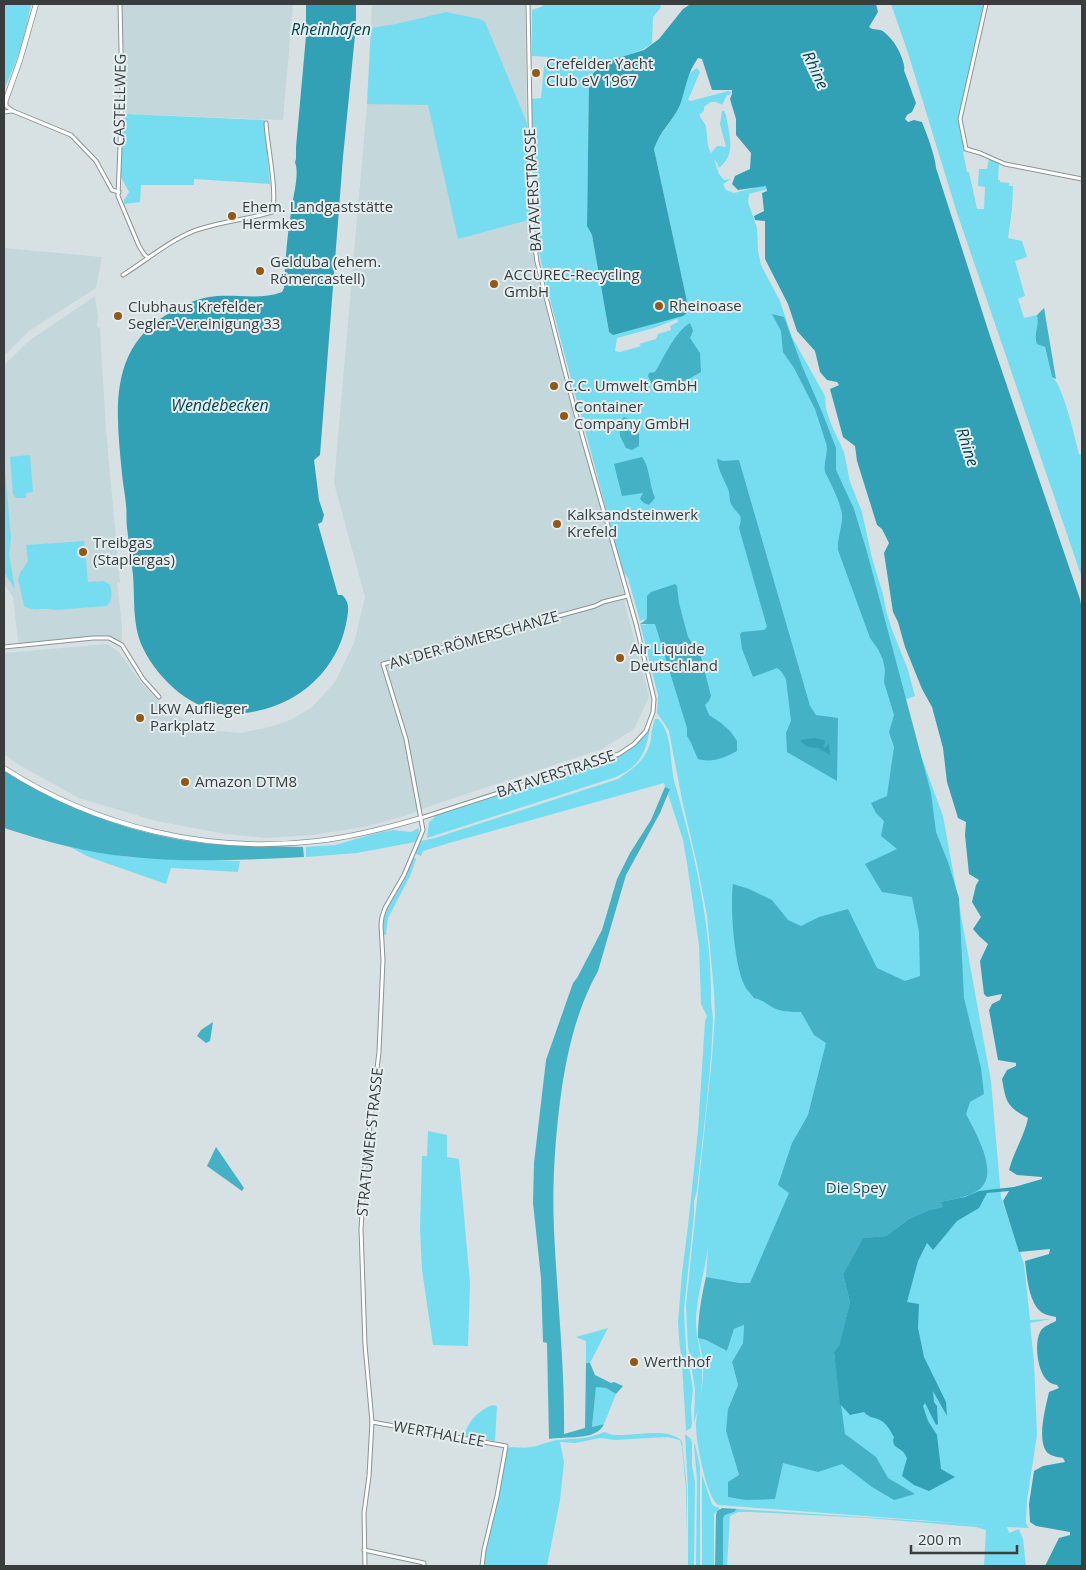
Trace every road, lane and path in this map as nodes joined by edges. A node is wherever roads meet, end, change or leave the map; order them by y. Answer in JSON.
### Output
{"nodes":[{"id":1,"x":36,"y":4,"type":"edge"},
{"id":2,"x":120,"y":4,"type":"edge"},
{"id":3,"x":528,"y":4,"type":"edge"},
{"id":4,"x":986,"y":4,"type":"edge"},
{"id":5,"x":4,"y":101,"type":"edge"},
{"id":6,"x":13,"y":110,"type":"junction"},
{"id":7,"x":4,"y":112,"type":"edge"},
{"id":8,"x":266,"y":122,"type":"dead end"},
{"id":9,"x":1082,"y":179,"type":"edge"},
{"id":10,"x":118,"y":194,"type":"junction"},
{"id":11,"x":148,"y":258,"type":"junction"},
{"id":12,"x":123,"y":275,"type":"dead end"},
{"id":13,"x":628,"y":596,"type":"junction"},
{"id":14,"x":4,"y":647,"type":"edge"},
{"id":15,"x":159,"y":697,"type":"dead end"},
{"id":16,"x":4,"y":768,"type":"edge"},
{"id":17,"x":421,"y":818,"type":"junction"},
{"id":18,"x":372,"y":1422,"type":"junction"},
{"id":19,"x":364,"y":1550,"type":"junction"},
{"id":20,"x":365,"y":1566,"type":"edge"},
{"id":21,"x":424,"y":1566,"type":"edge"},
{"id":22,"x":482,"y":1566,"type":"edge"}],
"edges":[{"from":1,"to":5,"type":"main road"},
{"from":2,"to":10,"type":"street","name":"CASTELLWEG"},
{"from":3,"to":13,"type":"street","name":"BATAVERSTRASSE"},
{"from":4,"to":9,"type":"street"},
{"from":5,"to":6,"type":"street"},
{"from":6,"to":7,"type":"street"},
{"from":6,"to":10,"type":"street"},
{"from":8,"to":11,"type":"street"},
{"from":10,"to":11,"type":"street"},
{"from":11,"to":12,"type":"street"},
{"from":13,"to":17,"type":"street","name":"BATAVERSTRASSE"},
{"from":13,"to":17,"type":"street","name":"AN DER RÖMERSCHANZE"},
{"from":14,"to":15,"type":"street"},
{"from":16,"to":17,"type":"street","name":"BATAVERSTRASSE"},
{"from":17,"to":18,"type":"street","name":"STRATUMER STRASSE"},
{"from":18,"to":19,"type":"street","name":"STRATUMER STRASSE"},
{"from":18,"to":22,"type":"street","name":"WERTHALLEE"},
{"from":19,"to":20,"type":"street","name":"STRATUMER STRASSE"},
{"from":19,"to":21,"type":"street"}]}
